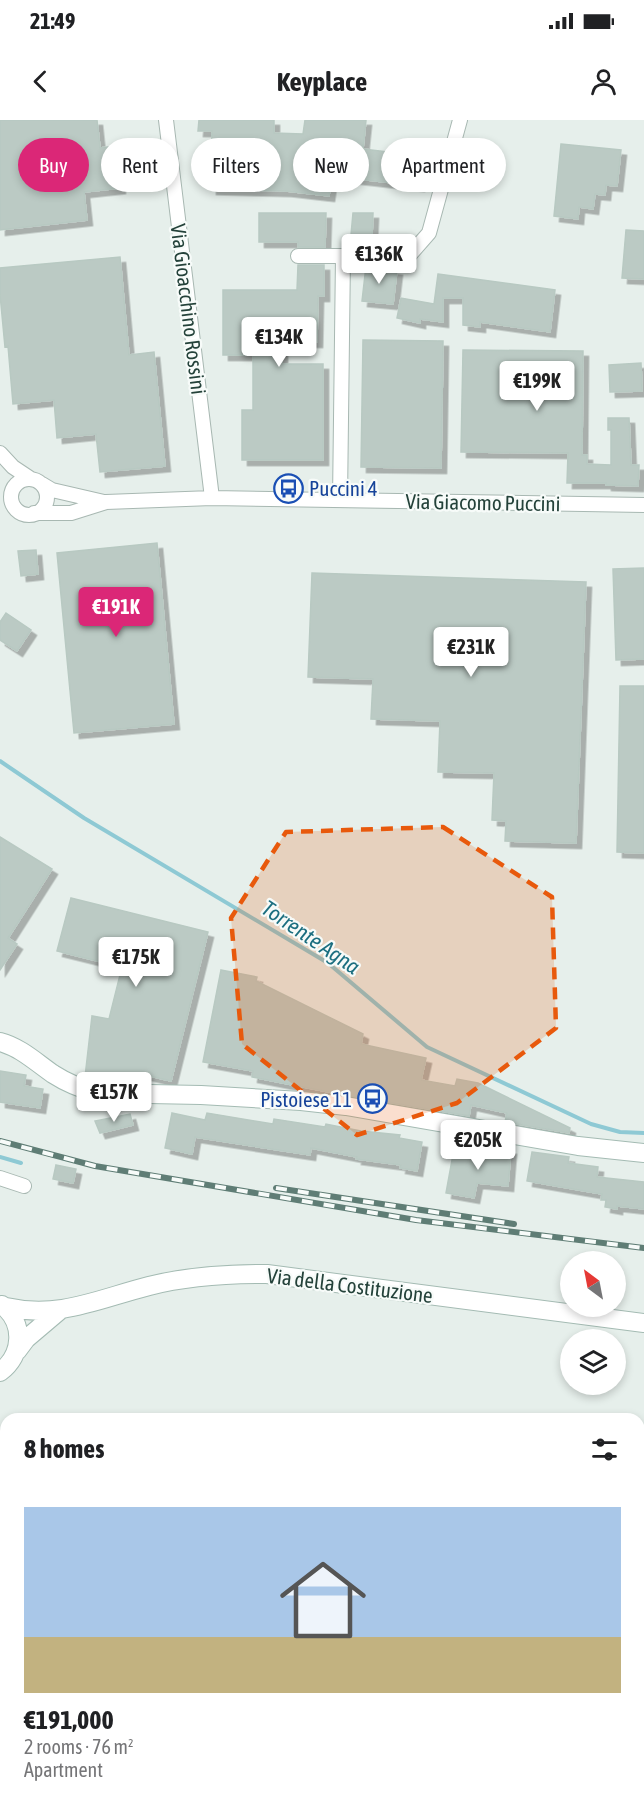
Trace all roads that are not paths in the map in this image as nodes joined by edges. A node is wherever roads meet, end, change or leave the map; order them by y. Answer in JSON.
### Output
{"nodes":[{"id":1,"x":166,"y":120,"type":"edge"},
{"id":2,"x":460,"y":120,"type":"edge"},
{"id":3,"x":298,"y":256,"type":"dead end"},
{"id":4,"x":343,"y":256,"type":"junction"},
{"id":5,"x":0,"y":453,"type":"edge"},
{"id":6,"x":36,"y":482,"type":"junction"},
{"id":7,"x":0,"y":498,"type":"edge"},
{"id":8,"x":212,"y":498,"type":"junction"},
{"id":9,"x":340,"y":500,"type":"junction"},
{"id":10,"x":106,"y":502,"type":"junction"},
{"id":11,"x":644,"y":505,"type":"edge"},
{"id":12,"x":18,"y":510,"type":"junction"},
{"id":13,"x":34,"y":513,"type":"junction"},
{"id":14,"x":1,"y":1041,"type":"edge"},
{"id":15,"x":644,"y":1153,"type":"edge"},
{"id":16,"x":0,"y":1178,"type":"edge"},
{"id":17,"x":24,"y":1186,"type":"dead end"},
{"id":18,"x":3,"y":1305,"type":"edge"},
{"id":19,"x":58,"y":1311,"type":"junction"},
{"id":20,"x":644,"y":1323,"type":"edge"},
{"id":21,"x":17,"y":1351,"type":"junction"},
{"id":22,"x":0,"y":1372,"type":"edge"}],
"edges":[{"from":1,"to":8,"type":"street","name":"Via Gioacchino Rossini"},
{"from":2,"to":4,"type":"street"},
{"from":3,"to":4,"type":"street"},
{"from":4,"to":9,"type":"street"},
{"from":5,"to":6,"type":"street","name":"Via Giacomo Puccini"},
{"from":6,"to":10,"type":"street","name":"Via Giacomo Puccini"},
{"from":6,"to":12,"type":"street"},
{"from":6,"to":13,"type":"street"},
{"from":7,"to":12,"type":"street"},
{"from":8,"to":9,"type":"street","name":"Via Giacomo Puccini"},
{"from":8,"to":10,"type":"street","name":"Via Giacomo Puccini"},
{"from":9,"to":11,"type":"street","name":"Via Giacomo Puccini"},
{"from":10,"to":13,"type":"street","name":"Via Giacomo Puccini"},
{"from":12,"to":13,"type":"street"},
{"from":14,"to":15,"type":"main road"},
{"from":16,"to":17,"type":"street"},
{"from":18,"to":19,"type":"main road"},
{"from":18,"to":21,"type":"main road"},
{"from":19,"to":20,"type":"main road","name":"Via della Costituzione"},
{"from":19,"to":21,"type":"main road"},
{"from":21,"to":22,"type":"main road"}]}
